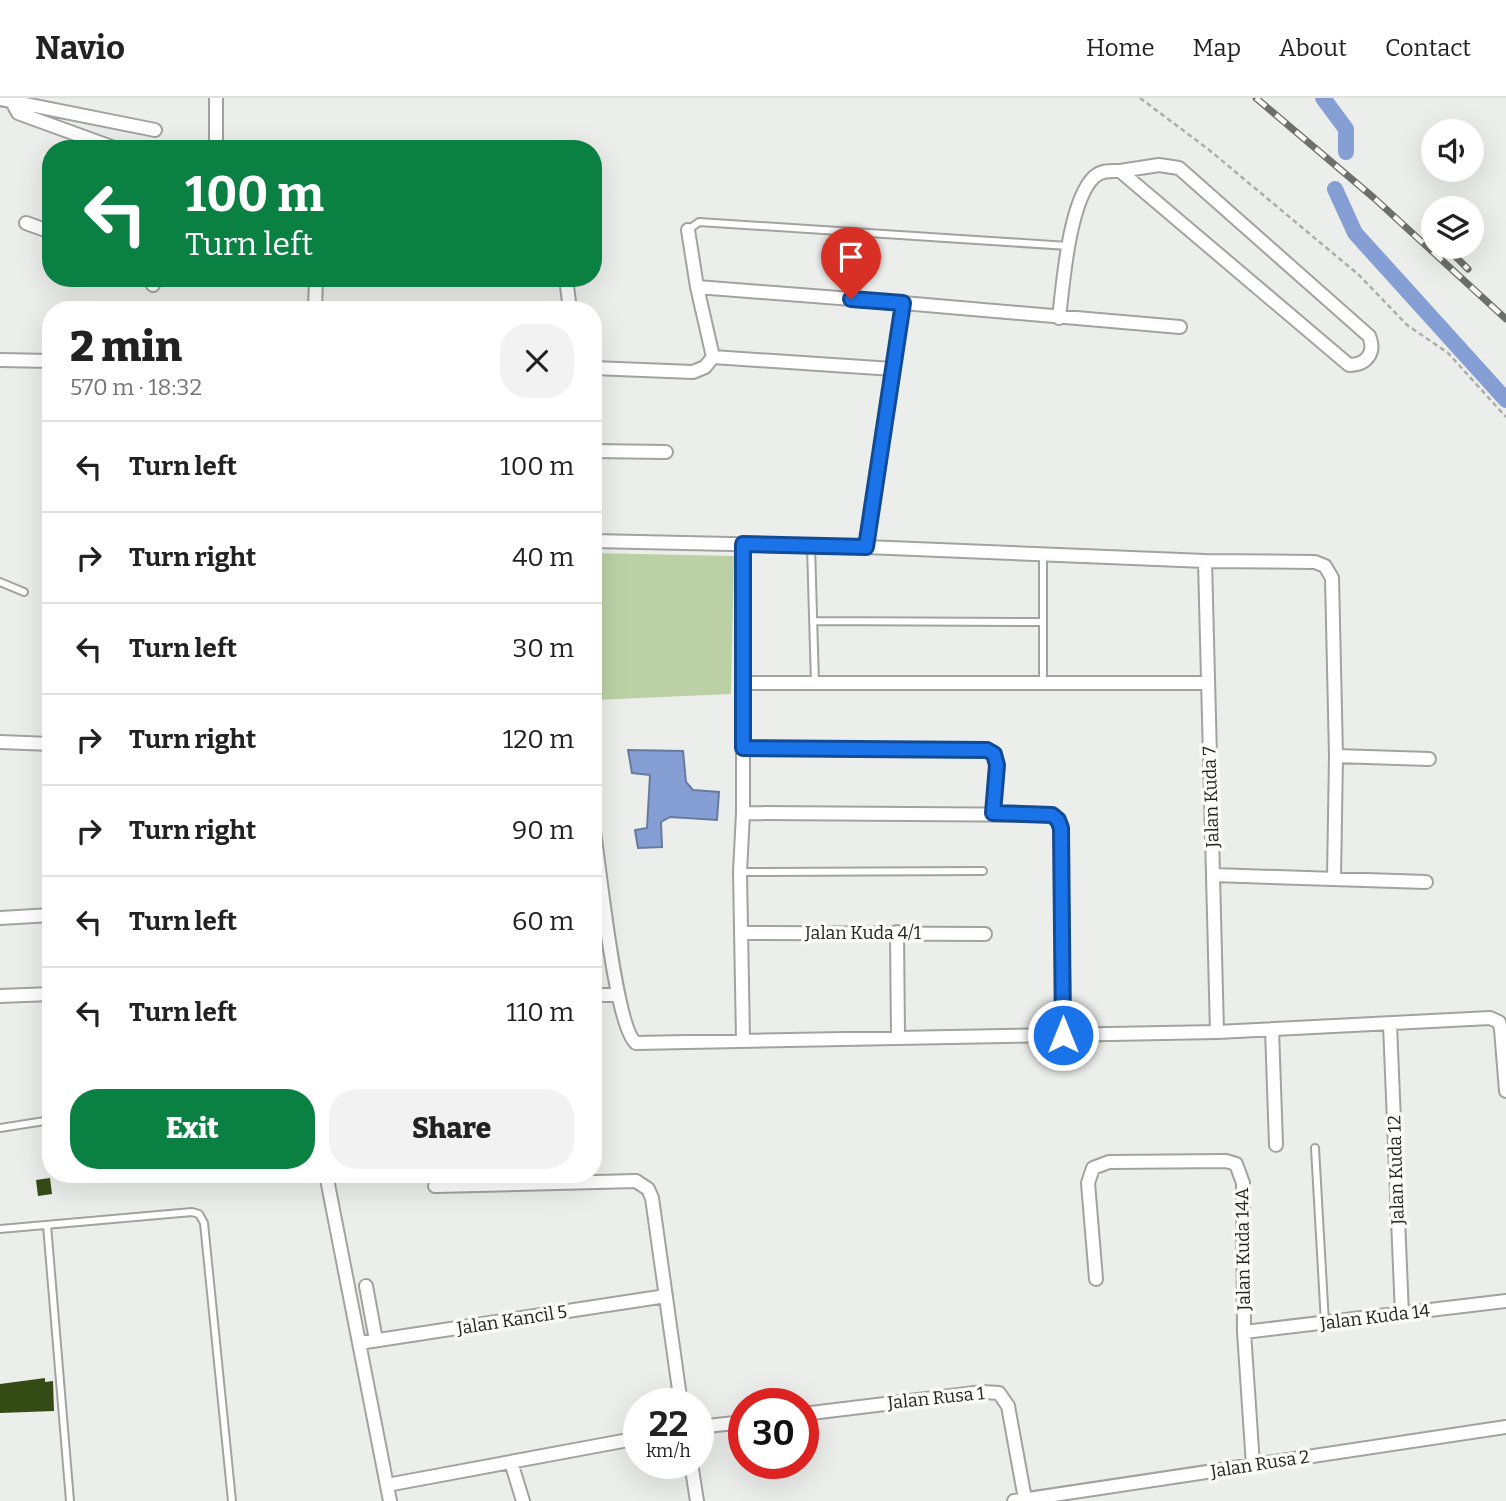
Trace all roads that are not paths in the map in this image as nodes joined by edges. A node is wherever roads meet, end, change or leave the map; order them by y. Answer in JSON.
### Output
{"nodes":[{"id":1,"x":216,"y":98,"type":"edge"},
{"id":2,"x":6,"y":100,"type":"edge"},
{"id":3,"x":155,"y":130,"type":"dead end"},
{"id":4,"x":92,"y":140,"type":"edge"},
{"id":5,"x":216,"y":140,"type":"edge"},
{"id":6,"x":1120,"y":171,"type":"junction"},
{"id":7,"x":26,"y":223,"type":"dead end"},
{"id":8,"x":42,"y":229,"type":"edge"},
{"id":9,"x":688,"y":230,"type":"joint"},
{"id":10,"x":1068,"y":246,"type":"junction"},
{"id":11,"x":697,"y":287,"type":"junction"},
{"id":12,"x":903,"y":303,"type":"junction"},
{"id":13,"x":1059,"y":318,"type":"junction"},
{"id":14,"x":1180,"y":327,"type":"dead end"},
{"id":15,"x":713,"y":358,"type":"junction"},
{"id":16,"x":0,"y":360,"type":"edge"},
{"id":17,"x":42,"y":361,"type":"edge"},
{"id":18,"x":602,"y":368,"type":"edge"},
{"id":19,"x":893,"y":369,"type":"junction"},
{"id":20,"x":602,"y":452,"type":"edge"},
{"id":21,"x":666,"y":452,"type":"dead end"},
{"id":22,"x":602,"y":541,"type":"edge"},
{"id":23,"x":743,"y":544,"type":"junction"},
{"id":24,"x":810,"y":546,"type":"junction"},
{"id":25,"x":866,"y":547,"type":"junction"},
{"id":26,"x":1043,"y":555,"type":"junction"},
{"id":27,"x":1205,"y":561,"type":"junction"},
{"id":28,"x":0,"y":582,"type":"edge"},
{"id":29,"x":24,"y":592,"type":"dead end"},
{"id":30,"x":814,"y":621,"type":"junction"},
{"id":31,"x":1044,"y":621,"type":"junction"},
{"id":32,"x":743,"y":682,"type":"junction"},
{"id":33,"x":1043,"y":682,"type":"junction"},
{"id":34,"x":1208,"y":683,"type":"junction"},
{"id":35,"x":815,"y":684,"type":"junction"},
{"id":36,"x":0,"y":742,"type":"edge"},
{"id":37,"x":42,"y":744,"type":"edge"},
{"id":38,"x":743,"y":748,"type":"junction"},
{"id":39,"x":1336,"y":756,"type":"junction"},
{"id":40,"x":1429,"y":759,"type":"dead end"},
{"id":41,"x":743,"y":813,"type":"junction"},
{"id":42,"x":993,"y":813,"type":"junction"},
{"id":43,"x":983,"y":871,"type":"dead end"},
{"id":44,"x":740,"y":872,"type":"junction"},
{"id":45,"x":1213,"y":875,"type":"junction"},
{"id":46,"x":1334,"y":878,"type":"junction"},
{"id":47,"x":1426,"y":882,"type":"dead end"},
{"id":48,"x":602,"y":906,"type":"edge"},
{"id":49,"x":42,"y":916,"type":"edge"},
{"id":50,"x":0,"y":918,"type":"edge"},
{"id":51,"x":897,"y":932,"type":"junction"},
{"id":52,"x":741,"y":933,"type":"junction"},
{"id":53,"x":985,"y":934,"type":"dead end"},
{"id":54,"x":42,"y":994,"type":"edge"},
{"id":55,"x":602,"y":995,"type":"edge"},
{"id":56,"x":618,"y":995,"type":"junction"},
{"id":57,"x":0,"y":996,"type":"edge"},
{"id":58,"x":1391,"y":1025,"type":"junction"},
{"id":59,"x":1272,"y":1029,"type":"junction"},
{"id":60,"x":1217,"y":1032,"type":"junction"},
{"id":61,"x":1063,"y":1035,"type":"junction"},
{"id":62,"x":898,"y":1037,"type":"junction"},
{"id":63,"x":743,"y":1041,"type":"junction"},
{"id":64,"x":1506,"y":1091,"type":"edge"},
{"id":65,"x":42,"y":1121,"type":"edge"},
{"id":66,"x":0,"y":1128,"type":"edge"},
{"id":67,"x":1276,"y":1145,"type":"dead end"},
{"id":68,"x":1315,"y":1148,"type":"dead end"},
{"id":69,"x":602,"y":1182,"type":"edge"},
{"id":70,"x":328,"y":1183,"type":"edge"},
{"id":71,"x":556,"y":1183,"type":"edge"},
{"id":72,"x":435,"y":1186,"type":"dead end"},
{"id":73,"x":47,"y":1225,"type":"junction"},
{"id":74,"x":0,"y":1229,"type":"edge"},
{"id":75,"x":1096,"y":1279,"type":"dead end"},
{"id":76,"x":366,"y":1286,"type":"dead end"},
{"id":77,"x":666,"y":1296,"type":"junction"},
{"id":78,"x":1506,"y":1301,"type":"edge"},
{"id":79,"x":1402,"y":1315,"type":"junction"},
{"id":80,"x":1325,"y":1323,"type":"junction"},
{"id":81,"x":1244,"y":1332,"type":"junction"},
{"id":82,"x":376,"y":1340,"type":"junction"},
{"id":83,"x":359,"y":1343,"type":"junction"},
{"id":84,"x":679,"y":1388,"type":"edge"},
{"id":85,"x":819,"y":1412,"type":"edge"},
{"id":86,"x":1506,"y":1427,"type":"edge"},
{"id":87,"x":623,"y":1441,"type":"edge"},
{"id":88,"x":511,"y":1462,"type":"junction"},
{"id":89,"x":1253,"y":1465,"type":"junction"},
{"id":90,"x":694,"y":1479,"type":"edge"},
{"id":91,"x":387,"y":1486,"type":"junction"},
{"id":92,"x":1020,"y":1500,"type":"edge"},
{"id":93,"x":70,"y":1501,"type":"edge"},
{"id":94,"x":232,"y":1501,"type":"edge"},
{"id":95,"x":390,"y":1501,"type":"edge"},
{"id":96,"x":523,"y":1501,"type":"edge"},
{"id":97,"x":697,"y":1501,"type":"edge"}],
"edges":[{"from":1,"to":5,"type":"street"},
{"from":2,"to":3,"type":"street"},
{"from":2,"to":4,"type":"street"},
{"from":6,"to":6,"type":"street"},
{"from":6,"to":10,"type":"street"},
{"from":7,"to":8,"type":"street"},
{"from":9,"to":10,"type":"lane"},
{"from":9,"to":11,"type":"street"},
{"from":10,"to":13,"type":"street"},
{"from":11,"to":12,"type":"street"},
{"from":11,"to":15,"type":"street"},
{"from":12,"to":13,"type":"street"},
{"from":12,"to":19,"type":"street"},
{"from":13,"to":14,"type":"street"},
{"from":15,"to":18,"type":"street"},
{"from":15,"to":19,"type":"street"},
{"from":16,"to":17,"type":"street"},
{"from":19,"to":25,"type":"street"},
{"from":20,"to":21,"type":"street"},
{"from":22,"to":23,"type":"street"},
{"from":23,"to":24,"type":"street"},
{"from":23,"to":32,"type":"street"},
{"from":24,"to":25,"type":"street"},
{"from":24,"to":30,"type":"lane"},
{"from":25,"to":26,"type":"street"},
{"from":26,"to":27,"type":"street"},
{"from":26,"to":31,"type":"lane"},
{"from":27,"to":34,"type":"street","name":"Jalan Kuda 7"},
{"from":27,"to":39,"type":"street"},
{"from":28,"to":29,"type":"lane"},
{"from":30,"to":31,"type":"lane"},
{"from":30,"to":35,"type":"lane"},
{"from":31,"to":33,"type":"lane"},
{"from":32,"to":35,"type":"street"},
{"from":32,"to":38,"type":"street"},
{"from":33,"to":34,"type":"street"},
{"from":33,"to":35,"type":"street"},
{"from":34,"to":45,"type":"street","name":"Jalan Kuda 7"},
{"from":36,"to":37,"type":"street"},
{"from":38,"to":41,"type":"street"},
{"from":38,"to":42,"type":"lane"},
{"from":39,"to":40,"type":"street"},
{"from":39,"to":46,"type":"street"},
{"from":41,"to":42,"type":"street"},
{"from":41,"to":44,"type":"street"},
{"from":42,"to":61,"type":"street"},
{"from":43,"to":44,"type":"lane"},
{"from":44,"to":52,"type":"street"},
{"from":45,"to":46,"type":"street"},
{"from":45,"to":60,"type":"street","name":"Jalan Kuda 7"},
{"from":46,"to":47,"type":"street"},
{"from":48,"to":56,"type":"street"},
{"from":49,"to":50,"type":"street"},
{"from":51,"to":52,"type":"street","name":"Jalan Kuda 4/1"},
{"from":51,"to":53,"type":"street","name":"Jalan Kuda 4/1"},
{"from":51,"to":62,"type":"street"},
{"from":52,"to":63,"type":"street"},
{"from":54,"to":57,"type":"street"},
{"from":55,"to":56,"type":"street"},
{"from":56,"to":63,"type":"street"},
{"from":58,"to":59,"type":"street"},
{"from":58,"to":64,"type":"street"},
{"from":58,"to":79,"type":"street","name":"Jalan Kuda 12"},
{"from":59,"to":60,"type":"street"},
{"from":59,"to":67,"type":"street"},
{"from":60,"to":61,"type":"street"},
{"from":61,"to":62,"type":"street"},
{"from":62,"to":63,"type":"street"},
{"from":65,"to":66,"type":"lane"},
{"from":68,"to":80,"type":"lane"},
{"from":69,"to":77,"type":"street"},
{"from":70,"to":83,"type":"street"},
{"from":71,"to":72,"type":"street"},
{"from":73,"to":74,"type":"lane"},
{"from":73,"to":93,"type":"lane"},
{"from":73,"to":94,"type":"lane"},
{"from":75,"to":81,"type":"street","name":"Jalan Kuda 14A"},
{"from":76,"to":82,"type":"street"},
{"from":77,"to":82,"type":"street","name":"Jalan Kancil 5"},
{"from":77,"to":84,"type":"street"},
{"from":78,"to":79,"type":"street","name":"Jalan Kuda 14"},
{"from":79,"to":80,"type":"street","name":"Jalan Kuda 14"},
{"from":80,"to":81,"type":"street","name":"Jalan Kuda 14"},
{"from":81,"to":89,"type":"street","name":"Jalan Kuda 14A"},
{"from":82,"to":83,"type":"street","name":"Jalan Kancil 5"},
{"from":83,"to":91,"type":"street"},
{"from":85,"to":92,"type":"street","name":"Jalan Rusa 1"},
{"from":86,"to":89,"type":"street","name":"Jalan Rusa 2"},
{"from":87,"to":88,"type":"street"},
{"from":88,"to":91,"type":"street"},
{"from":88,"to":96,"type":"street"},
{"from":89,"to":92,"type":"street","name":"Jalan Rusa 2"},
{"from":90,"to":97,"type":"street"},
{"from":91,"to":95,"type":"street"}]}
